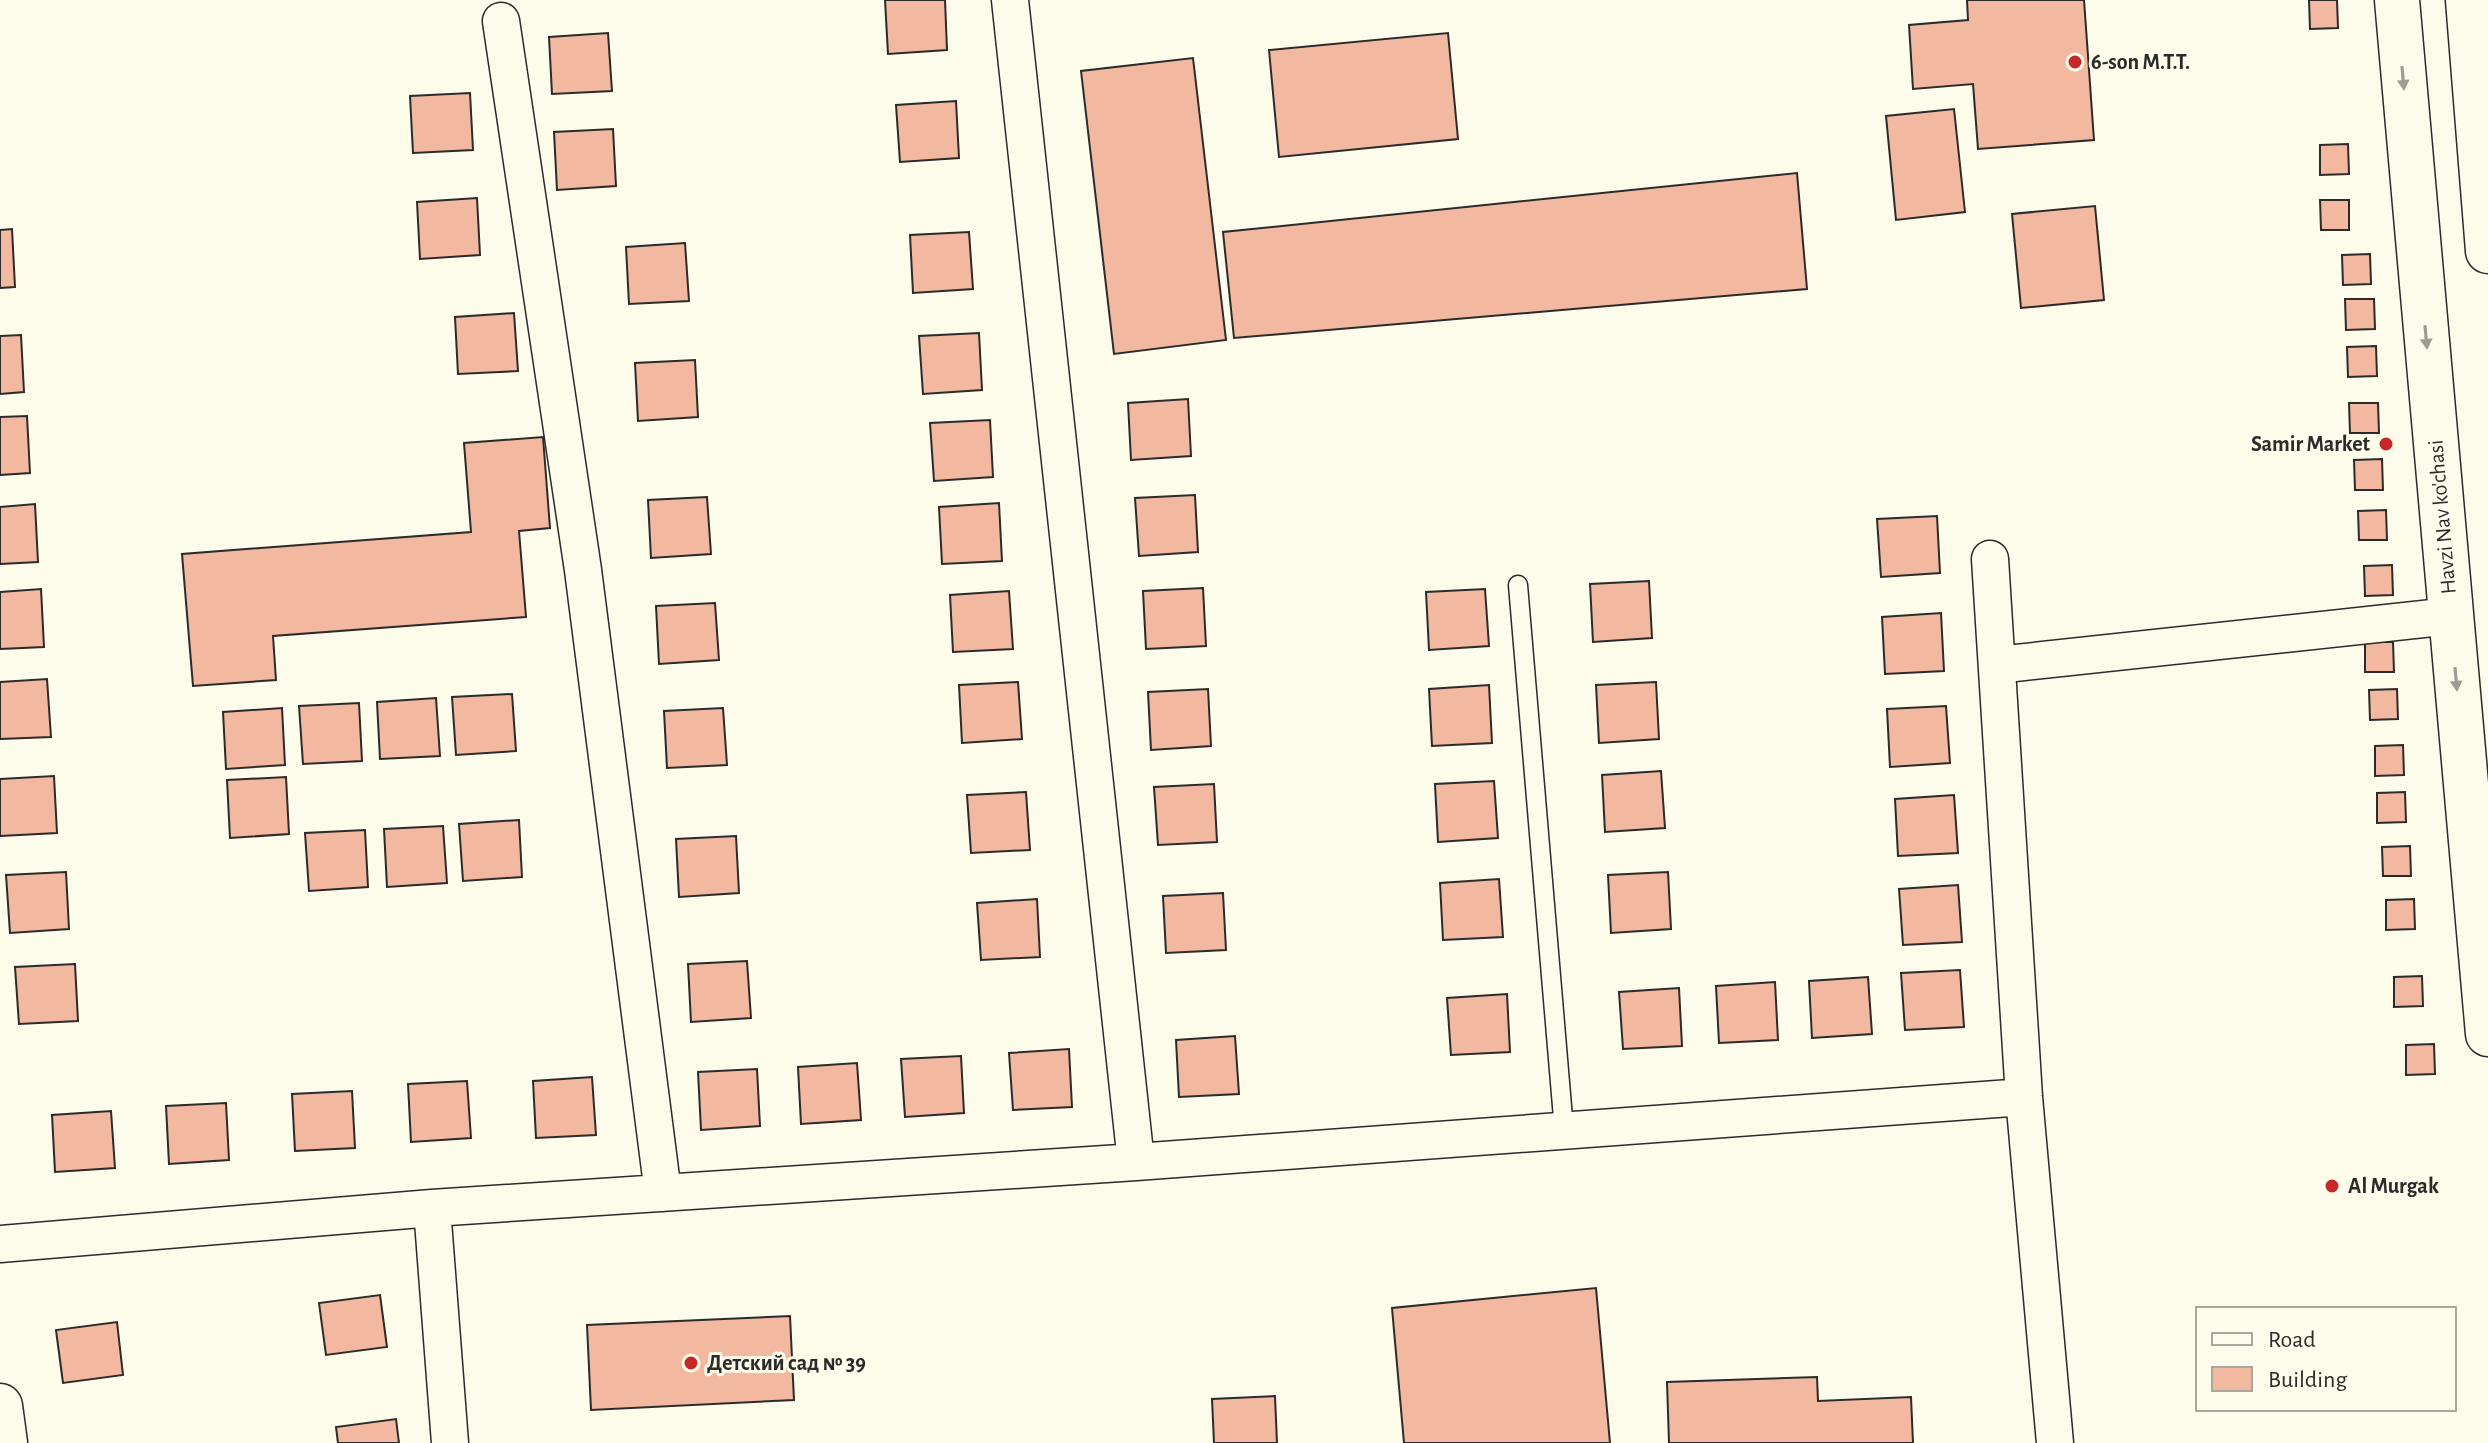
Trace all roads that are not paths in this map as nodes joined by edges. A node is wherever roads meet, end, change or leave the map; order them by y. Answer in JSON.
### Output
{"nodes":[{"id":1,"x":1010,"y":0,"type":"edge"},
{"id":2,"x":2397,"y":0,"type":"edge"},
{"id":3,"x":2468,"y":0,"type":"edge"},
{"id":4,"x":501,"y":21,"type":"dead end"},
{"id":5,"x":2488,"y":251,"type":"edge"},
{"id":6,"x":1990,"y":559,"type":"dead end"},
{"id":7,"x":1518,"y":585,"type":"dead end"},
{"id":8,"x":2451,"y":616,"type":"junction"},
{"id":9,"x":1997,"y":665,"type":"junction"},
{"id":10,"x":2488,"y":1034,"type":"edge"},
{"id":11,"x":2024,"y":1097,"type":"junction"},
{"id":12,"x":1564,"y":1130,"type":"junction"},
{"id":13,"x":1136,"y":1162,"type":"junction"},
{"id":14,"x":663,"y":1193,"type":"junction"},
{"id":15,"x":432,"y":1208,"type":"junction"},
{"id":16,"x":0,"y":1244,"type":"edge"},
{"id":17,"x":0,"y":1406,"type":"edge"},
{"id":18,"x":5,"y":1443,"type":"edge"},
{"id":19,"x":450,"y":1443,"type":"edge"},
{"id":20,"x":2055,"y":1443,"type":"edge"}],
"edges":[{"from":1,"to":13,"type":"street"},
{"from":2,"to":8,"type":"main road","name":"Havzi Nav ko'chasi","one_way":true},
{"from":3,"to":5,"type":"main road"},
{"from":4,"to":14,"type":"street"},
{"from":6,"to":9,"type":"street"},
{"from":7,"to":12,"type":"lane"},
{"from":8,"to":9,"type":"street"},
{"from":8,"to":10,"type":"main road","name":"Havzi Nav ko'chasi","one_way":true},
{"from":9,"to":11,"type":"street"},
{"from":11,"to":12,"type":"street"},
{"from":11,"to":20,"type":"street"},
{"from":12,"to":13,"type":"street"},
{"from":13,"to":14,"type":"street"},
{"from":14,"to":15,"type":"street"},
{"from":15,"to":16,"type":"street"},
{"from":15,"to":19,"type":"street"},
{"from":17,"to":18,"type":"main road"}]}
